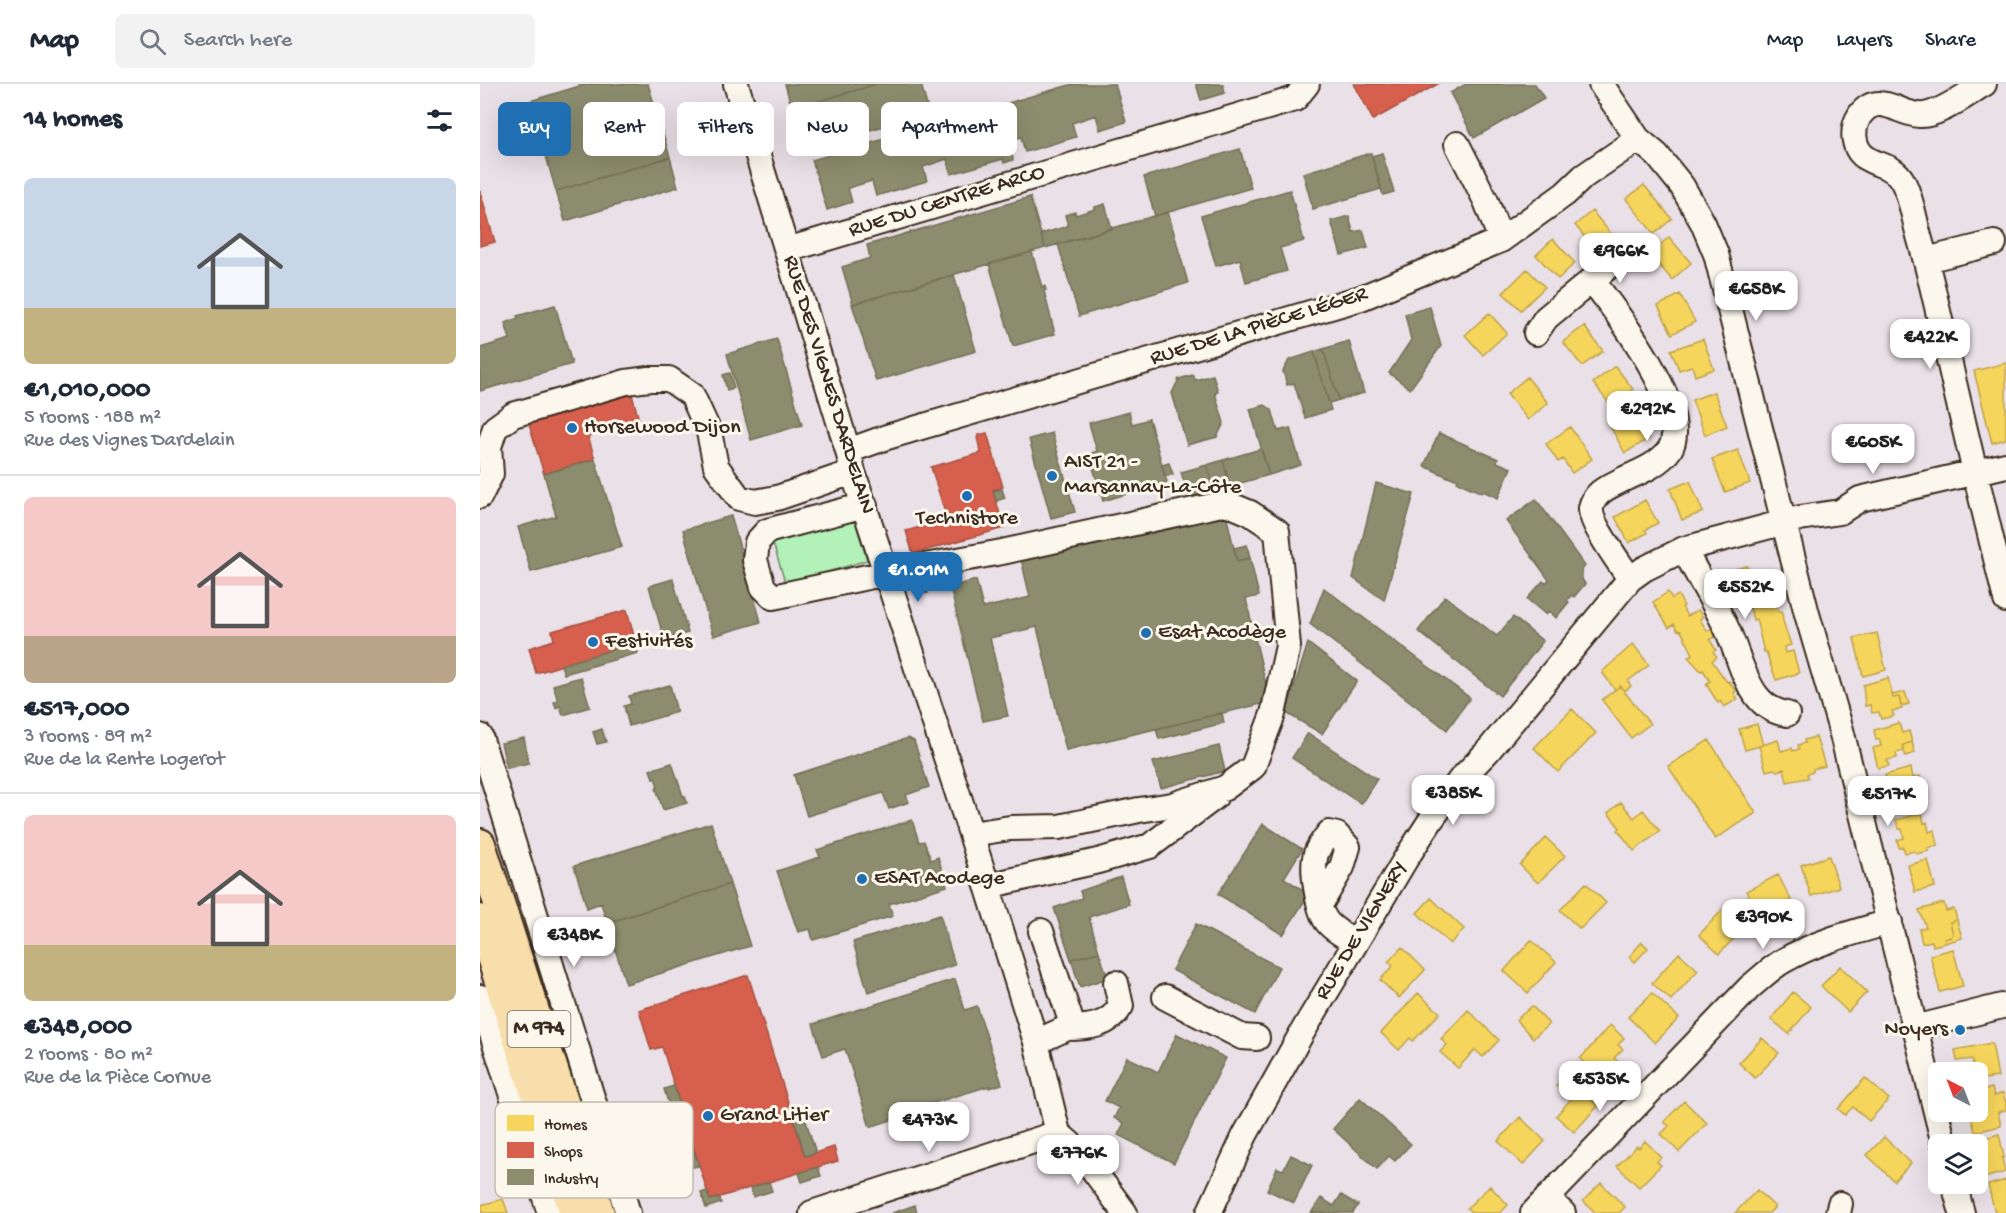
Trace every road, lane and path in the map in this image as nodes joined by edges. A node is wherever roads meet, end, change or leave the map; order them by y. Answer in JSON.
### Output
{"nodes":[{"id":1,"x":736,"y":84,"type":"edge"},
{"id":2,"x":1307,"y":84,"type":"edge"},
{"id":3,"x":1602,"y":84,"type":"edge"},
{"id":4,"x":1984,"y":84,"type":"edge"},
{"id":5,"x":1638,"y":140,"type":"junction"},
{"id":6,"x":1457,"y":144,"type":"dead end"},
{"id":7,"x":1501,"y":240,"type":"junction"},
{"id":8,"x":1994,"y":243,"type":"dead end"},
{"id":9,"x":787,"y":250,"type":"junction"},
{"id":10,"x":1622,"y":256,"type":"dead end"},
{"id":11,"x":1926,"y":260,"type":"junction"},
{"id":12,"x":1592,"y":280,"type":"junction"},
{"id":13,"x":1536,"y":333,"type":"dead end"},
{"id":14,"x":851,"y":461,"type":"junction"},
{"id":15,"x":2006,"y":465,"type":"edge"},
{"id":16,"x":1974,"y":472,"type":"junction"},
{"id":17,"x":480,"y":496,"type":"edge"},
{"id":18,"x":865,"y":505,"type":"junction"},
{"id":19,"x":1784,"y":522,"type":"junction"},
{"id":20,"x":1684,"y":549,"type":"junction"},
{"id":21,"x":886,"y":573,"type":"junction"},
{"id":22,"x":1630,"y":579,"type":"junction"},
{"id":23,"x":2006,"y":600,"type":"edge"},
{"id":24,"x":1787,"y":714,"type":"dead end"},
{"id":25,"x":480,"y":736,"type":"edge"},
{"id":26,"x":1226,"y":788,"type":"junction"},
{"id":27,"x":971,"y":834,"type":"junction"},
{"id":28,"x":480,"y":844,"type":"edge"},
{"id":29,"x":987,"y":886,"type":"junction"},
{"id":30,"x":1320,"y":905,"type":"dead end"},
{"id":31,"x":480,"y":920,"type":"edge"},
{"id":32,"x":1890,"y":922,"type":"junction"},
{"id":33,"x":1041,"y":931,"type":"dead end"},
{"id":34,"x":1355,"y":942,"type":"junction"},
{"id":35,"x":480,"y":977,"type":"edge"},
{"id":36,"x":1116,"y":983,"type":"dead end"},
{"id":37,"x":480,"y":997,"type":"edge"},
{"id":38,"x":1165,"y":997,"type":"dead end"},
{"id":39,"x":2002,"y":1006,"type":"dead end"},
{"id":40,"x":1068,"y":1028,"type":"junction"},
{"id":41,"x":1916,"y":1028,"type":"junction"},
{"id":42,"x":1257,"y":1038,"type":"dead end"},
{"id":43,"x":1036,"y":1042,"type":"junction"},
{"id":44,"x":514,"y":1102,"type":"edge"},
{"id":45,"x":539,"y":1102,"type":"edge"},
{"id":46,"x":563,"y":1102,"type":"edge"},
{"id":47,"x":594,"y":1102,"type":"edge"},
{"id":48,"x":1058,"y":1133,"type":"junction"},
{"id":49,"x":1942,"y":1134,"type":"edge"},
{"id":50,"x":1957,"y":1194,"type":"edge"},
{"id":51,"x":545,"y":1198,"type":"edge"},
{"id":52,"x":570,"y":1198,"type":"edge"},
{"id":53,"x":594,"y":1198,"type":"edge"},
{"id":54,"x":623,"y":1198,"type":"edge"},
{"id":55,"x":1547,"y":1208,"type":"edge"},
{"id":56,"x":550,"y":1213,"type":"edge"},
{"id":57,"x":575,"y":1213,"type":"edge"},
{"id":58,"x":599,"y":1213,"type":"edge"},
{"id":59,"x":628,"y":1213,"type":"edge"},
{"id":60,"x":812,"y":1213,"type":"edge"},
{"id":61,"x":1125,"y":1213,"type":"edge"},
{"id":62,"x":1209,"y":1213,"type":"edge"},
{"id":63,"x":1962,"y":1213,"type":"edge"}],
"edges":[{"from":1,"to":9,"type":"street","name":"RUE DES VIGNES DARDELAIN"},
{"from":2,"to":9,"type":"street","name":"RUE DU CENTRE ARCO"},
{"from":3,"to":5,"type":"street"},
{"from":4,"to":11,"type":"street"},
{"from":5,"to":7,"type":"street","name":"RUE DE LA PIÈCE LÉGER"},
{"from":5,"to":19,"type":"street"},
{"from":6,"to":7,"type":"street"},
{"from":7,"to":14,"type":"street","name":"RUE DE LA PIÈCE LÉGER"},
{"from":8,"to":11,"type":"street"},
{"from":9,"to":14,"type":"street","name":"RUE DES VIGNES DARDELAIN"},
{"from":10,"to":12,"type":"street"},
{"from":11,"to":16,"type":"street"},
{"from":12,"to":13,"type":"street"},
{"from":12,"to":22,"type":"street"},
{"from":14,"to":17,"type":"street","name":"RUE DE LA PIÈCE LÉGER"},
{"from":14,"to":18,"type":"street","name":"RUE DES VIGNES DARDELAIN"},
{"from":15,"to":16,"type":"street","name":"RUE DE VIGNERY"},
{"from":16,"to":19,"type":"street","name":"RUE DE VIGNERY"},
{"from":16,"to":23,"type":"street"},
{"from":18,"to":21,"type":"street","name":"RUE DES VIGNES DARDELAIN"},
{"from":18,"to":21,"type":"street"},
{"from":19,"to":20,"type":"street","name":"RUE DE VIGNERY"},
{"from":19,"to":32,"type":"street"},
{"from":20,"to":22,"type":"street","name":"RUE DE VIGNERY"},
{"from":20,"to":24,"type":"street"},
{"from":21,"to":26,"type":"street"},
{"from":21,"to":27,"type":"street","name":"RUE DES VIGNES DARDELAIN"},
{"from":22,"to":34,"type":"street","name":"RUE DE VIGNERY"},
{"from":25,"to":47,"type":"street"},
{"from":26,"to":27,"type":"street"},
{"from":26,"to":29,"type":"street"},
{"from":27,"to":29,"type":"street","name":"RUE DES VIGNES DARDELAIN"},
{"from":28,"to":46,"type":"main road","number":"M 974"},
{"from":29,"to":43,"type":"street","name":"RUE DES VIGNES DARDELAIN"},
{"from":30,"to":34,"type":"street"},
{"from":31,"to":45,"type":"main road","number":"M 974"},
{"from":32,"to":41,"type":"street"},
{"from":32,"to":55,"type":"street"},
{"from":33,"to":40,"type":"street"},
{"from":34,"to":62,"type":"street","name":"RUE DE VIGNERY"},
{"from":35,"to":37,"type":"street"},
{"from":36,"to":40,"type":"street"},
{"from":37,"to":44,"type":"street"},
{"from":38,"to":42,"type":"street"},
{"from":39,"to":41,"type":"street"},
{"from":40,"to":43,"type":"street"},
{"from":41,"to":49,"type":"street"},
{"from":43,"to":48,"type":"street","name":"RUE DES VIGNES DARDELAIN"},
{"from":48,"to":60,"type":"street"},
{"from":48,"to":61,"type":"street"},
{"from":50,"to":63,"type":"street"},
{"from":51,"to":56,"type":"street"},
{"from":52,"to":57,"type":"main road","number":"M 974"},
{"from":53,"to":58,"type":"main road","number":"M 974"},
{"from":54,"to":59,"type":"street"}]}
